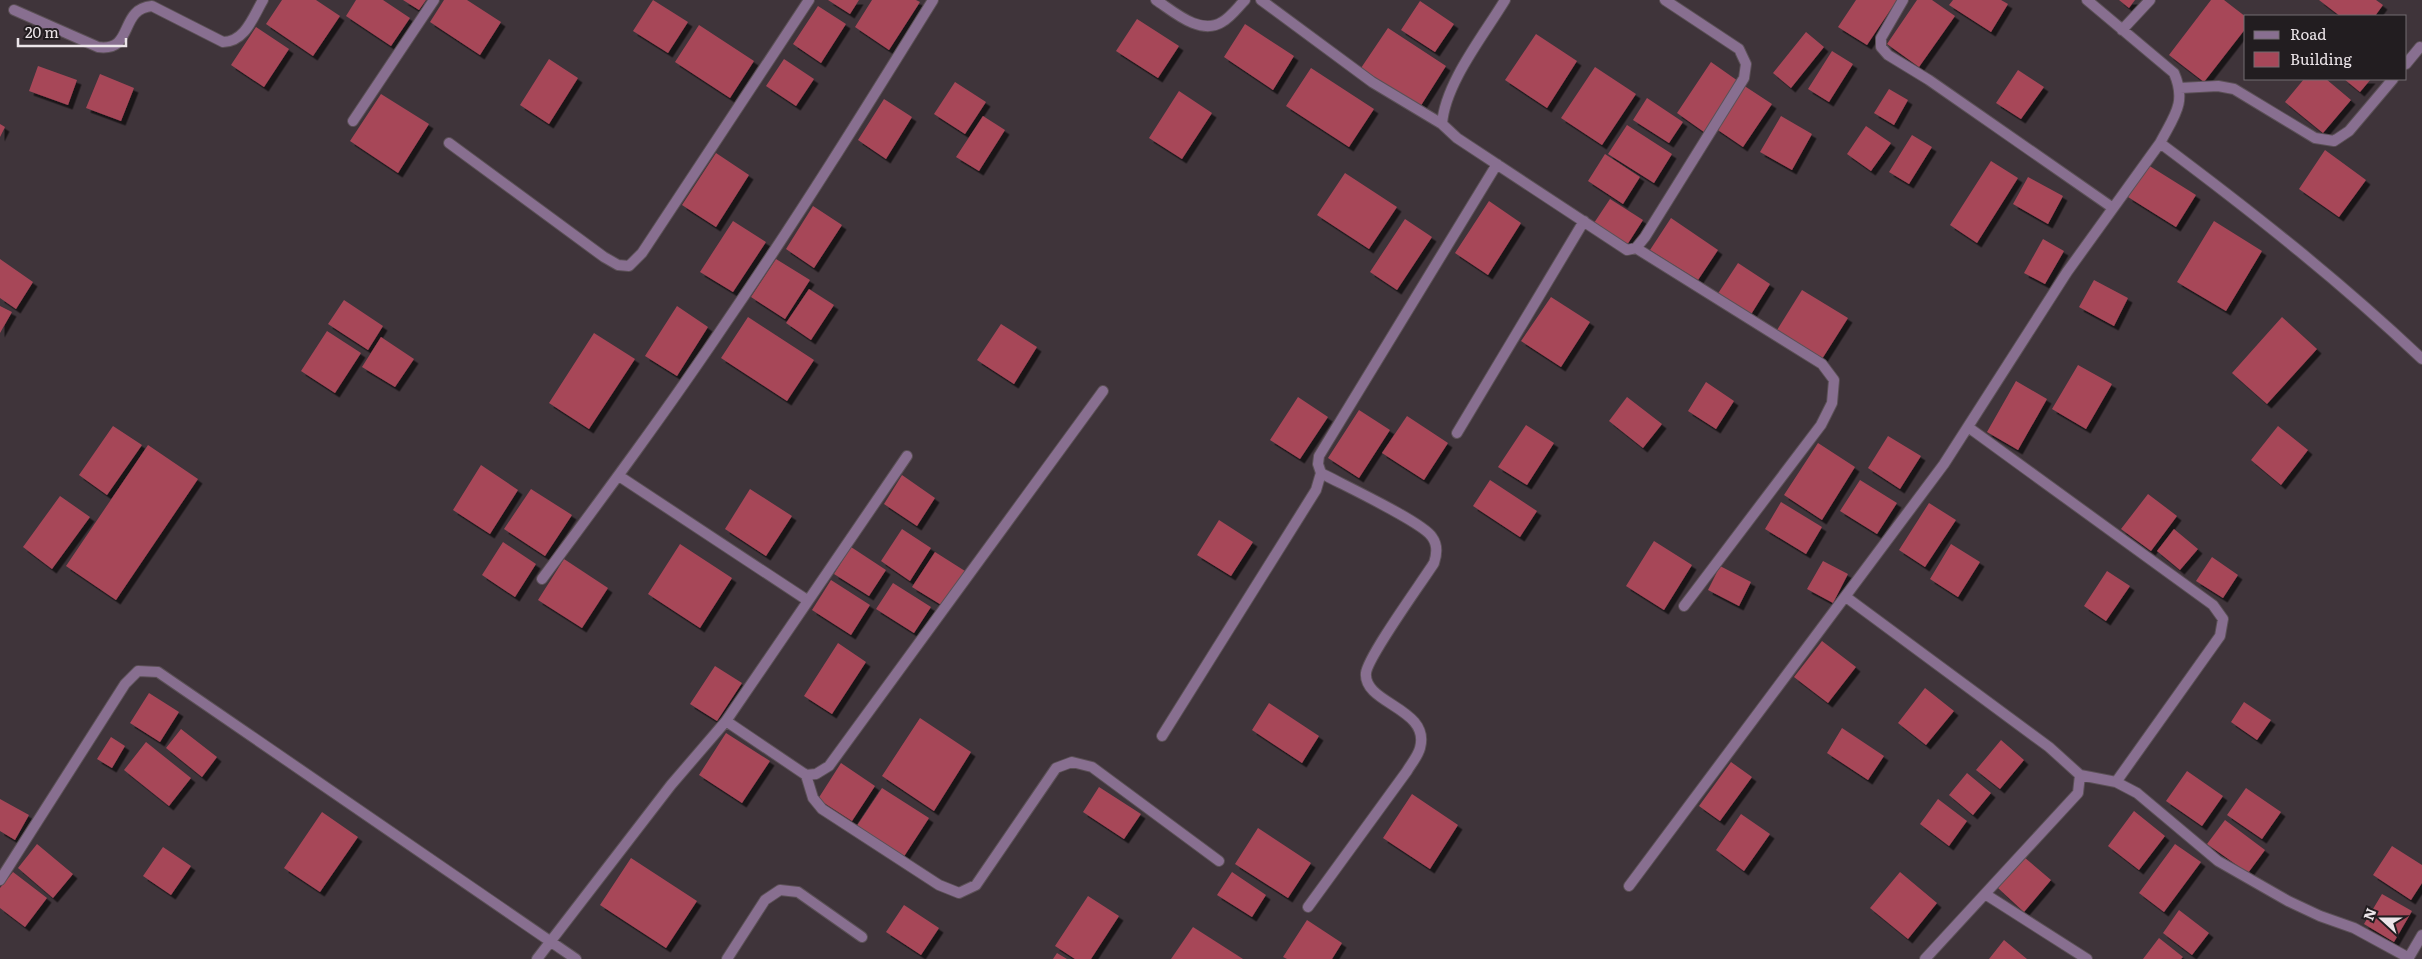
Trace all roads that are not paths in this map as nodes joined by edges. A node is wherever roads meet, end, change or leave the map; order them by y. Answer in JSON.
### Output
{"nodes":[{"id":1,"x":263,"y":0,"type":"edge"},
{"id":2,"x":434,"y":0,"type":"edge"},
{"id":3,"x":809,"y":0,"type":"edge"},
{"id":4,"x":933,"y":0,"type":"edge"},
{"id":5,"x":1156,"y":0,"type":"edge"},
{"id":6,"x":1245,"y":0,"type":"edge"},
{"id":7,"x":1261,"y":0,"type":"edge"},
{"id":8,"x":1505,"y":0,"type":"edge"},
{"id":9,"x":1665,"y":0,"type":"edge"},
{"id":10,"x":1903,"y":0,"type":"edge"},
{"id":11,"x":2087,"y":0,"type":"edge"},
{"id":12,"x":2150,"y":0,"type":"edge"},
{"id":13,"x":14,"y":10,"type":"dead end"},
{"id":14,"x":2122,"y":30,"type":"junction"},
{"id":15,"x":2420,"y":47,"type":"dead end"},
{"id":16,"x":2407,"y":63,"type":"edge"},
{"id":17,"x":2392,"y":80,"type":"edge"},
{"id":18,"x":2180,"y":88,"type":"junction"},
{"id":19,"x":353,"y":121,"type":"dead end"},
{"id":20,"x":1442,"y":124,"type":"junction"},
{"id":21,"x":449,"y":143,"type":"dead end"},
{"id":22,"x":2160,"y":143,"type":"junction"},
{"id":23,"x":1497,"y":164,"type":"junction"},
{"id":24,"x":2113,"y":208,"type":"junction"},
{"id":25,"x":1584,"y":220,"type":"junction"},
{"id":26,"x":1636,"y":248,"type":"junction"},
{"id":27,"x":2422,"y":359,"type":"edge"},
{"id":28,"x":1103,"y":391,"type":"dead end"},
{"id":29,"x":1968,"y":427,"type":"junction"},
{"id":30,"x":1457,"y":433,"type":"dead end"},
{"id":31,"x":907,"y":456,"type":"dead end"},
{"id":32,"x":1321,"y":473,"type":"junction"},
{"id":33,"x":619,"y":476,"type":"junction"},
{"id":34,"x":542,"y":578,"type":"dead end"},
{"id":35,"x":1846,"y":597,"type":"junction"},
{"id":36,"x":807,"y":600,"type":"junction"},
{"id":37,"x":1684,"y":606,"type":"dead end"},
{"id":38,"x":726,"y":721,"type":"junction"},
{"id":39,"x":1162,"y":736,"type":"dead end"},
{"id":40,"x":806,"y":775,"type":"junction"},
{"id":41,"x":2080,"y":775,"type":"junction"},
{"id":42,"x":2116,"y":782,"type":"junction"},
{"id":43,"x":1219,"y":861,"type":"dead end"},
{"id":44,"x":0,"y":880,"type":"edge"},
{"id":45,"x":1629,"y":886,"type":"dead end"},
{"id":46,"x":1985,"y":894,"type":"junction"},
{"id":47,"x":1308,"y":907,"type":"dead end"},
{"id":48,"x":2422,"y":935,"type":"edge"},
{"id":49,"x":862,"y":937,"type":"dead end"},
{"id":50,"x":551,"y":942,"type":"junction"},
{"id":51,"x":2408,"y":958,"type":"edge"},
{"id":52,"x":537,"y":959,"type":"edge"},
{"id":53,"x":576,"y":959,"type":"edge"},
{"id":54,"x":727,"y":959,"type":"edge"},
{"id":55,"x":1925,"y":959,"type":"edge"},
{"id":56,"x":2087,"y":959,"type":"edge"}],
"edges":[{"from":1,"to":13,"type":"street"},
{"from":2,"to":19,"type":"street"},
{"from":3,"to":21,"type":"street"},
{"from":4,"to":33,"type":"street"},
{"from":5,"to":6,"type":"street"},
{"from":7,"to":20,"type":"street"},
{"from":8,"to":20,"type":"street"},
{"from":9,"to":26,"type":"street"},
{"from":10,"to":24,"type":"street"},
{"from":11,"to":14,"type":"street"},
{"from":12,"to":14,"type":"street"},
{"from":14,"to":18,"type":"street"},
{"from":15,"to":16,"type":"street"},
{"from":17,"to":18,"type":"street"},
{"from":18,"to":22,"type":"street"},
{"from":20,"to":23,"type":"street"},
{"from":22,"to":24,"type":"street"},
{"from":22,"to":27,"type":"street"},
{"from":23,"to":25,"type":"street"},
{"from":23,"to":32,"type":"street"},
{"from":24,"to":29,"type":"street"},
{"from":25,"to":26,"type":"street"},
{"from":25,"to":30,"type":"street"},
{"from":26,"to":37,"type":"street"},
{"from":28,"to":40,"type":"street"},
{"from":29,"to":35,"type":"street"},
{"from":29,"to":42,"type":"street"},
{"from":31,"to":36,"type":"street"},
{"from":32,"to":39,"type":"street"},
{"from":32,"to":47,"type":"street"},
{"from":33,"to":34,"type":"street"},
{"from":33,"to":36,"type":"street"},
{"from":35,"to":41,"type":"street"},
{"from":35,"to":45,"type":"street"},
{"from":36,"to":38,"type":"street"},
{"from":38,"to":40,"type":"street"},
{"from":38,"to":50,"type":"street"},
{"from":40,"to":43,"type":"street"},
{"from":41,"to":42,"type":"street"},
{"from":41,"to":46,"type":"street"},
{"from":42,"to":51,"type":"street"},
{"from":44,"to":50,"type":"street"},
{"from":46,"to":55,"type":"street"},
{"from":46,"to":56,"type":"street"},
{"from":48,"to":51,"type":"street"},
{"from":49,"to":54,"type":"street"},
{"from":50,"to":52,"type":"street"},
{"from":50,"to":53,"type":"street"}]}
